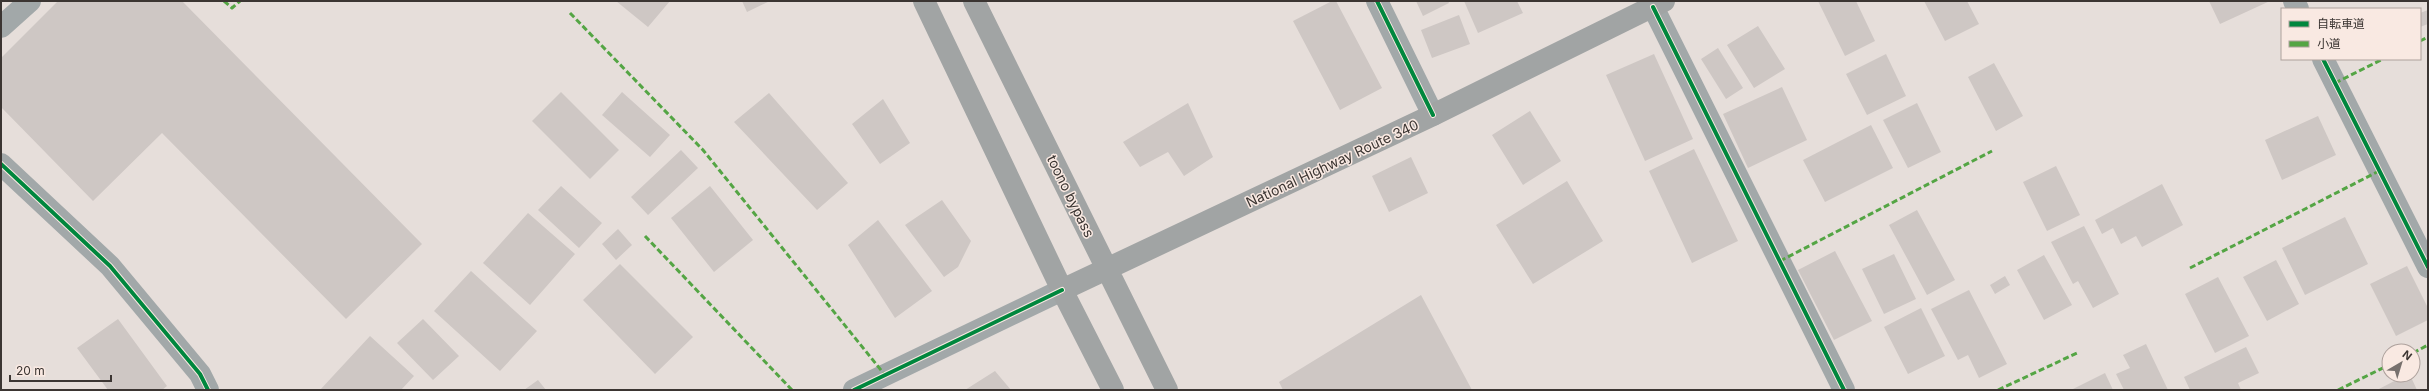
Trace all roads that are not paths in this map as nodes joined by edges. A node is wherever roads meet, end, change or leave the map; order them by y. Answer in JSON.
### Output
{"nodes":[{"id":1,"x":30,"y":1,"type":"edge"},
{"id":2,"x":924,"y":1,"type":"edge"},
{"id":3,"x":974,"y":1,"type":"edge"},
{"id":4,"x":1376,"y":1,"type":"edge"},
{"id":5,"x":1659,"y":4,"type":"edge"},
{"id":6,"x":1,"y":27,"type":"edge"},
{"id":7,"x":2324,"y":60,"type":"edge"},
{"id":8,"x":1433,"y":115,"type":"junction"},
{"id":9,"x":1,"y":164,"type":"edge"},
{"id":10,"x":2428,"y":267,"type":"edge"},
{"id":11,"x":1108,"y":270,"type":"junction"},
{"id":12,"x":1062,"y":290,"type":"junction"},
{"id":13,"x":208,"y":390,"type":"edge"},
{"id":14,"x":854,"y":390,"type":"edge"},
{"id":15,"x":1113,"y":390,"type":"edge"},
{"id":16,"x":1167,"y":390,"type":"edge"},
{"id":17,"x":1844,"y":390,"type":"edge"}],
"edges":[{"from":1,"to":6,"type":"street"},
{"from":2,"to":12,"type":"highway"},
{"from":3,"to":11,"type":"highway","name":"toono bypass"},
{"from":4,"to":8,"type":"street"},
{"from":5,"to":8,"type":"highway","name":"National Highway Route 340"},
{"from":5,"to":17,"type":"street"},
{"from":7,"to":10,"type":"street"},
{"from":8,"to":11,"type":"highway","name":"National Highway Route 340"},
{"from":9,"to":13,"type":"street"},
{"from":11,"to":12,"type":"highway","name":"National Highway Route 340"},
{"from":11,"to":16,"type":"highway","name":"toono bypass"},
{"from":12,"to":14,"type":"street"},
{"from":12,"to":15,"type":"highway"}]}
